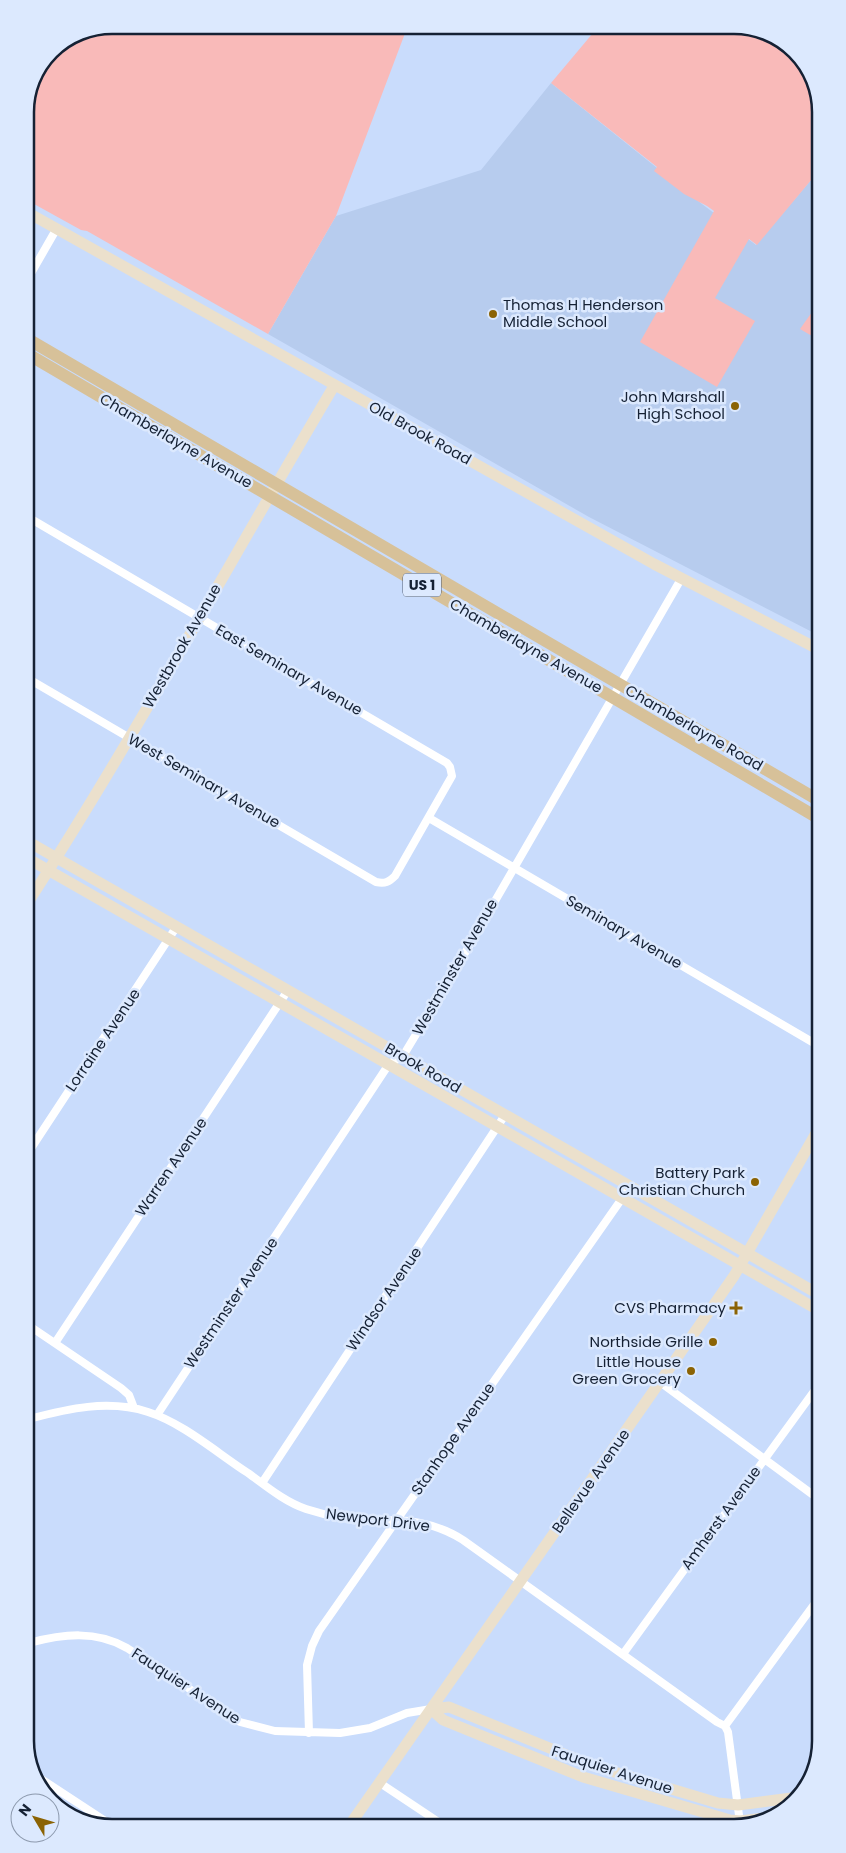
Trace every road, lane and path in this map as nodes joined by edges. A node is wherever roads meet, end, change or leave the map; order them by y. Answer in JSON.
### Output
{"nodes":[{"id":1,"x":34,"y":215,"type":"edge"},
{"id":2,"x":57,"y":228,"type":"junction"},
{"id":3,"x":34,"y":268,"type":"edge"},
{"id":4,"x":34,"y":343,"type":"edge"},
{"id":5,"x":34,"y":357,"type":"edge"},
{"id":6,"x":334,"y":386,"type":"junction"},
{"id":7,"x":273,"y":490,"type":"junction"},
{"id":8,"x":34,"y":521,"type":"edge"},
{"id":9,"x":681,"y":579,"type":"junction"},
{"id":10,"x":199,"y":617,"type":"junction"},
{"id":11,"x":812,"y":646,"type":"edge"},
{"id":12,"x":34,"y":682,"type":"edge"},
{"id":13,"x":620,"y":685,"type":"junction"},
{"id":14,"x":613,"y":697,"type":"junction"},
{"id":15,"x":129,"y":738,"type":"junction"},
{"id":16,"x":812,"y":797,"type":"edge"},
{"id":17,"x":812,"y":814,"type":"edge"},
{"id":18,"x":429,"y":818,"type":"junction"},
{"id":19,"x":34,"y":844,"type":"edge"},
{"id":20,"x":57,"y":858,"type":"junction"},
{"id":21,"x":34,"y":862,"type":"edge"},
{"id":22,"x":513,"y":867,"type":"junction"},
{"id":23,"x":49,"y":870,"type":"junction"},
{"id":24,"x":34,"y":893,"type":"edge"},
{"id":25,"x":178,"y":926,"type":"junction"},
{"id":26,"x":170,"y":939,"type":"junction"},
{"id":27,"x":288,"y":990,"type":"junction"},
{"id":28,"x":280,"y":1002,"type":"junction"},
{"id":29,"x":812,"y":1042,"type":"edge"},
{"id":30,"x":402,"y":1056,"type":"junction"},
{"id":31,"x":389,"y":1064,"type":"junction"},
{"id":32,"x":505,"y":1115,"type":"junction"},
{"id":33,"x":498,"y":1127,"type":"junction"},
{"id":34,"x":812,"y":1140,"type":"edge"},
{"id":35,"x":34,"y":1144,"type":"edge"},
{"id":36,"x":630,"y":1187,"type":"junction"},
{"id":37,"x":622,"y":1198,"type":"junction"},
{"id":38,"x":747,"y":1254,"type":"junction"},
{"id":39,"x":740,"y":1266,"type":"junction"},
{"id":40,"x":812,"y":1291,"type":"edge"},
{"id":41,"x":812,"y":1306,"type":"edge"},
{"id":42,"x":34,"y":1329,"type":"edge"},
{"id":43,"x":54,"y":1343,"type":"junction"},
{"id":44,"x":660,"y":1382,"type":"junction"},
{"id":45,"x":812,"y":1394,"type":"edge"},
{"id":46,"x":134,"y":1408,"type":"junction"},
{"id":47,"x":157,"y":1415,"type":"junction"},
{"id":48,"x":34,"y":1418,"type":"edge"},
{"id":49,"x":764,"y":1459,"type":"junction"},
{"id":50,"x":262,"y":1483,"type":"junction"},
{"id":51,"x":812,"y":1494,"type":"edge"},
{"id":52,"x":396,"y":1520,"type":"junction"},
{"id":53,"x":521,"y":1581,"type":"junction"},
{"id":54,"x":812,"y":1607,"type":"edge"},
{"id":55,"x":34,"y":1642,"type":"edge"},
{"id":56,"x":623,"y":1654,"type":"junction"},
{"id":57,"x":431,"y":1709,"type":"junction"},
{"id":58,"x":725,"y":1726,"type":"junction"},
{"id":59,"x":309,"y":1733,"type":"junction"},
{"id":60,"x":45,"y":1782,"type":"edge"},
{"id":61,"x":380,"y":1783,"type":"junction"},
{"id":62,"x":786,"y":1799,"type":"edge"},
{"id":63,"x":738,"y":1806,"type":"junction"},
{"id":64,"x":101,"y":1818,"type":"edge"},
{"id":65,"x":354,"y":1819,"type":"edge"},
{"id":66,"x":433,"y":1819,"type":"edge"},
{"id":67,"x":726,"y":1819,"type":"edge"},
{"id":68,"x":740,"y":1819,"type":"edge"}],
"edges":[{"from":1,"to":2,"type":"street","name":"Old Brook Road"},
{"from":2,"to":3,"type":"street"},
{"from":2,"to":6,"type":"street","name":"Old Brook Road"},
{"from":4,"to":7,"type":"main road","name":"Chamberlayne Road","number":"US 1"},
{"from":5,"to":7,"type":"main road","name":"Chamberlayne Avenue","number":"US 1"},
{"from":6,"to":7,"type":"street","name":"Westbrook Avenue"},
{"from":6,"to":9,"type":"street","name":"Old Brook Road"},
{"from":7,"to":10,"type":"street","name":"Westbrook Avenue"},
{"from":7,"to":13,"type":"main road","name":"Chamberlayne Road","number":"US 1"},
{"from":7,"to":14,"type":"main road","name":"Chamberlayne Avenue","number":"US 1"},
{"from":8,"to":10,"type":"street","name":"East Seminary Avenue"},
{"from":9,"to":11,"type":"street","name":"Old Brook Road"},
{"from":9,"to":13,"type":"street","name":"Westminster Avenue"},
{"from":10,"to":15,"type":"street","name":"Westbrook Avenue"},
{"from":10,"to":18,"type":"street","name":"East Seminary Avenue"},
{"from":12,"to":15,"type":"street","name":"West Seminary Avenue"},
{"from":13,"to":14,"type":"street","name":"Westminster Avenue"},
{"from":13,"to":16,"type":"main road","name":"Chamberlayne Road","number":"US 1"},
{"from":14,"to":17,"type":"main road","name":"Chamberlayne Avenue","number":"US 1"},
{"from":14,"to":22,"type":"street","name":"Westminster Avenue"},
{"from":15,"to":18,"type":"street","name":"West Seminary Avenue"},
{"from":15,"to":20,"type":"street","name":"Westbrook Avenue"},
{"from":18,"to":22,"type":"street","name":"Seminary Avenue"},
{"from":19,"to":20,"type":"street","name":"Brook Road"},
{"from":20,"to":23,"type":"street","name":"Westbrook Avenue"},
{"from":20,"to":25,"type":"street","name":"Brook Road"},
{"from":21,"to":23,"type":"street","name":"Brook Road"},
{"from":22,"to":29,"type":"street","name":"Seminary Avenue"},
{"from":22,"to":30,"type":"street","name":"Westminster Avenue"},
{"from":23,"to":24,"type":"street","name":"Westbrook Avenue"},
{"from":23,"to":26,"type":"street","name":"Brook Road"},
{"from":25,"to":26,"type":"street","name":"Lorraine Avenue"},
{"from":25,"to":27,"type":"street","name":"Brook Road"},
{"from":26,"to":28,"type":"street","name":"Brook Road"},
{"from":26,"to":35,"type":"street","name":"Lorraine Avenue"},
{"from":27,"to":28,"type":"street","name":"Warren Avenue"},
{"from":27,"to":30,"type":"street","name":"Brook Road"},
{"from":28,"to":31,"type":"street","name":"Brook Road"},
{"from":28,"to":43,"type":"street","name":"Warren Avenue"},
{"from":30,"to":31,"type":"street","name":"Westminster Avenue"},
{"from":30,"to":32,"type":"street","name":"Brook Road"},
{"from":31,"to":33,"type":"street","name":"Brook Road"},
{"from":31,"to":47,"type":"street","name":"Westminster Avenue"},
{"from":32,"to":33,"type":"street","name":"Windsor Avenue"},
{"from":32,"to":36,"type":"street","name":"Brook Road"},
{"from":33,"to":37,"type":"street","name":"Brook Road"},
{"from":33,"to":50,"type":"street","name":"Windsor Avenue"},
{"from":34,"to":38,"type":"street","name":"Bellevue Avenue"},
{"from":36,"to":37,"type":"street","name":"Stanhope Avenue"},
{"from":36,"to":38,"type":"street","name":"Brook Road"},
{"from":37,"to":39,"type":"street","name":"Brook Road"},
{"from":37,"to":52,"type":"street","name":"Stanhope Avenue"},
{"from":38,"to":39,"type":"street","name":"Bellevue Avenue"},
{"from":38,"to":40,"type":"street","name":"Brook Road"},
{"from":39,"to":41,"type":"street","name":"Brook Road"},
{"from":39,"to":44,"type":"street","name":"Bellevue Avenue"},
{"from":42,"to":43,"type":"street"},
{"from":43,"to":46,"type":"street"},
{"from":44,"to":49,"type":"street"},
{"from":44,"to":53,"type":"street","name":"Bellevue Avenue"},
{"from":45,"to":49,"type":"street","name":"Amherst Avenue"},
{"from":46,"to":47,"type":"street","name":"Newport Drive"},
{"from":46,"to":48,"type":"street","name":"Newport Drive"},
{"from":47,"to":50,"type":"street","name":"Newport Drive"},
{"from":49,"to":51,"type":"street"},
{"from":49,"to":56,"type":"street","name":"Amherst Avenue"},
{"from":50,"to":52,"type":"street","name":"Newport Drive"},
{"from":52,"to":53,"type":"street","name":"Newport Drive"},
{"from":52,"to":59,"type":"street","name":"Stanhope Avenue"},
{"from":53,"to":56,"type":"street","name":"Newport Drive"},
{"from":53,"to":57,"type":"street","name":"Bellevue Avenue"},
{"from":54,"to":58,"type":"street"},
{"from":55,"to":59,"type":"street","name":"Fauquier Avenue"},
{"from":56,"to":58,"type":"street","name":"Newport Drive"},
{"from":57,"to":59,"type":"street","name":"Fauquier Avenue"},
{"from":57,"to":61,"type":"street","name":"Bellevue Avenue"},
{"from":57,"to":63,"type":"street","name":"Fauquier Avenue"},
{"from":57,"to":67,"type":"street","name":"Fauquier Avenue"},
{"from":58,"to":63,"type":"street"},
{"from":60,"to":64,"type":"street"},
{"from":61,"to":65,"type":"street","name":"Bellevue Avenue"},
{"from":61,"to":66,"type":"street"},
{"from":62,"to":63,"type":"street","name":"Fauquier Avenue"},
{"from":63,"to":68,"type":"street"}]}
